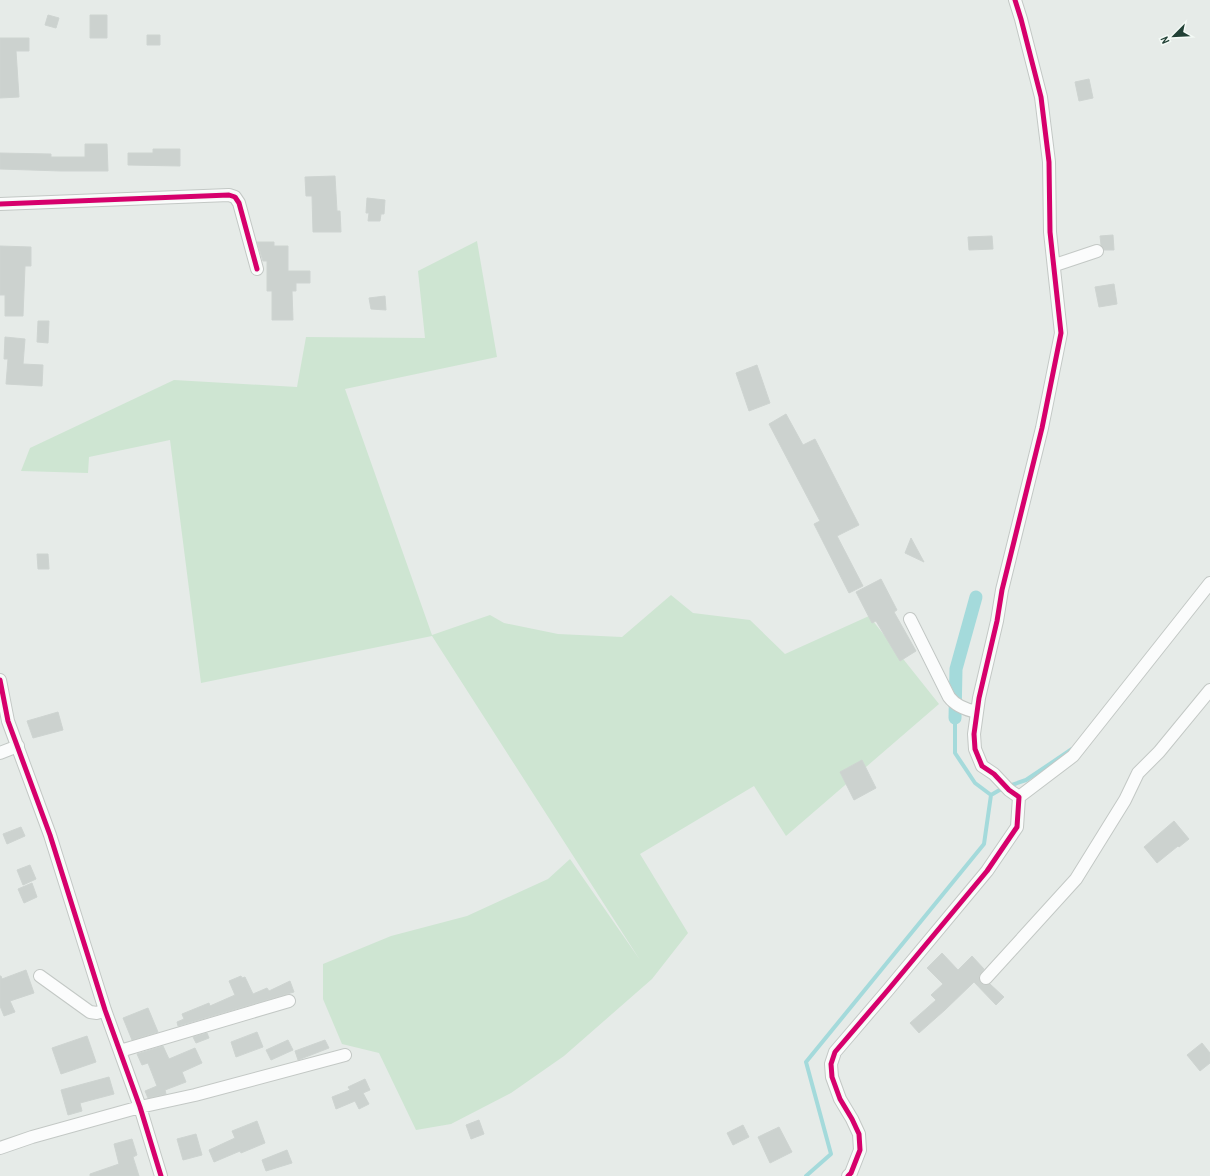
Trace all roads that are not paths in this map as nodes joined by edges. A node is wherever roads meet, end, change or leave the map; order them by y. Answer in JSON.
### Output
{"nodes":[{"id":1,"x":1015,"y":0,"type":"edge"},
{"id":2,"x":0,"y":204,"type":"edge"},
{"id":3,"x":1097,"y":251,"type":"dead end"},
{"id":4,"x":1055,"y":265,"type":"junction"},
{"id":5,"x":257,"y":269,"type":"dead end"},
{"id":6,"x":1210,"y":583,"type":"edge"},
{"id":7,"x":910,"y":619,"type":"dead end"},
{"id":8,"x":0,"y":680,"type":"edge"},
{"id":9,"x":1210,"y":690,"type":"edge"},
{"id":10,"x":974,"y":712,"type":"junction"},
{"id":11,"x":18,"y":746,"type":"junction"},
{"id":12,"x":0,"y":753,"type":"edge"},
{"id":13,"x":1019,"y":797,"type":"junction"},
{"id":14,"x":40,"y":976,"type":"dead end"},
{"id":15,"x":986,"y":978,"type":"dead end"},
{"id":16,"x":289,"y":1001,"type":"dead end"},
{"id":17,"x":105,"y":1010,"type":"junction"},
{"id":18,"x":120,"y":1052,"type":"junction"},
{"id":19,"x":345,"y":1055,"type":"dead end"},
{"id":20,"x":140,"y":1107,"type":"junction"},
{"id":21,"x":0,"y":1148,"type":"edge"},
{"id":22,"x":161,"y":1176,"type":"edge"},
{"id":23,"x":848,"y":1176,"type":"edge"}],
"edges":[{"from":1,"to":4,"type":"street"},
{"from":2,"to":5,"type":"street"},
{"from":3,"to":4,"type":"street"},
{"from":4,"to":10,"type":"street"},
{"from":6,"to":13,"type":"street"},
{"from":7,"to":10,"type":"street"},
{"from":8,"to":11,"type":"street"},
{"from":9,"to":15,"type":"street"},
{"from":10,"to":13,"type":"street"},
{"from":11,"to":12,"type":"street"},
{"from":11,"to":17,"type":"street"},
{"from":13,"to":23,"type":"street"},
{"from":14,"to":17,"type":"street"},
{"from":16,"to":18,"type":"street"},
{"from":17,"to":18,"type":"street"},
{"from":18,"to":20,"type":"street"},
{"from":19,"to":20,"type":"street"},
{"from":20,"to":21,"type":"street"},
{"from":20,"to":22,"type":"street"}]}
